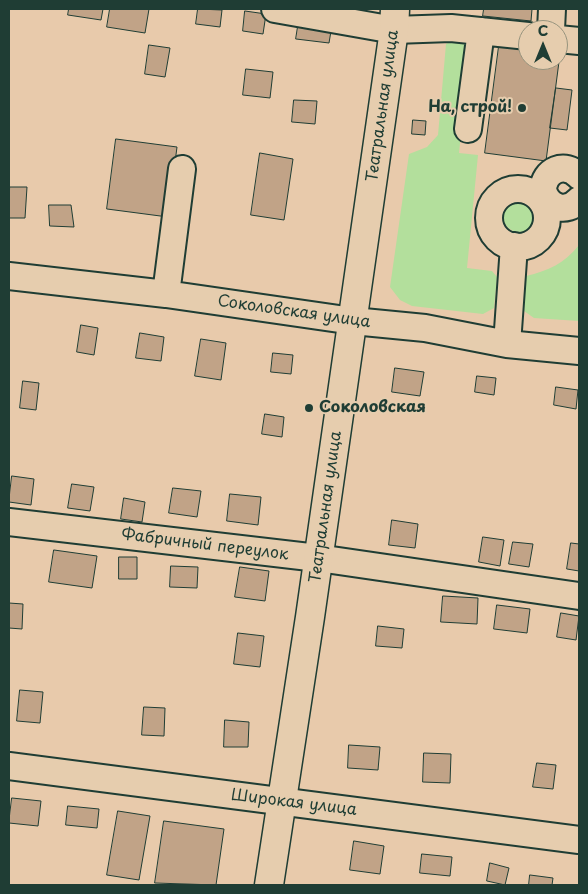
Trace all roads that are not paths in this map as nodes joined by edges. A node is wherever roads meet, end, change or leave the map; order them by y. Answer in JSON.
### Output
{"nodes":[{"id":1,"x":275,"y":9,"type":"edge"},
{"id":2,"x":394,"y":19,"type":"edge"},
{"id":3,"x":451,"y":19,"type":"edge"},
{"id":4,"x":481,"y":32,"type":"junction"},
{"id":5,"x":518,"y":35,"type":"edge"},
{"id":6,"x":468,"y":129,"type":"dead end"},
{"id":7,"x":182,"y":169,"type":"dead end"},
{"id":8,"x":579,"y":176,"type":"edge"},
{"id":9,"x":565,"y":209,"type":"edge"},
{"id":10,"x":514,"y":246,"type":"junction"},
{"id":11,"x":9,"y":276,"type":"edge"},
{"id":12,"x":166,"y":294,"type":"junction"},
{"id":13,"x":353,"y":321,"type":"junction"},
{"id":14,"x":507,"y":344,"type":"junction"},
{"id":15,"x":579,"y":351,"type":"edge"},
{"id":16,"x":9,"y":522,"type":"edge"},
{"id":17,"x":318,"y":558,"type":"junction"},
{"id":18,"x":579,"y":596,"type":"edge"},
{"id":19,"x":9,"y":766,"type":"edge"},
{"id":20,"x":282,"y":802,"type":"junction"},
{"id":21,"x":579,"y":840,"type":"edge"},
{"id":22,"x":269,"y":885,"type":"edge"}],
"edges":[{"from":1,"to":2,"type":"street"},
{"from":2,"to":3,"type":"street"},
{"from":2,"to":13,"type":"main road","name":"Театральная улица"},
{"from":3,"to":4,"type":"street"},
{"from":4,"to":5,"type":"street"},
{"from":4,"to":6,"type":"street"},
{"from":7,"to":12,"type":"street"},
{"from":8,"to":9,"type":"street"},
{"from":9,"to":10,"type":"street"},
{"from":9,"to":10,"type":"street"},
{"from":10,"to":14,"type":"street"},
{"from":11,"to":12,"type":"street","name":"Соколовская улица"},
{"from":12,"to":13,"type":"street","name":"Соколовская улица"},
{"from":13,"to":14,"type":"street","name":"Соколовская улица"},
{"from":13,"to":17,"type":"main road","name":"Театральная улица"},
{"from":14,"to":15,"type":"street","name":"Соколовская улица"},
{"from":16,"to":17,"type":"street","name":"Фабричный переулок"},
{"from":17,"to":18,"type":"street","name":"Фабричный переулок"},
{"from":17,"to":20,"type":"main road","name":"Театральная улица"},
{"from":19,"to":20,"type":"street","name":"Широкая улица"},
{"from":20,"to":21,"type":"street","name":"Широкая улица"},
{"from":20,"to":22,"type":"main road","name":"Театральная улица"}]}
